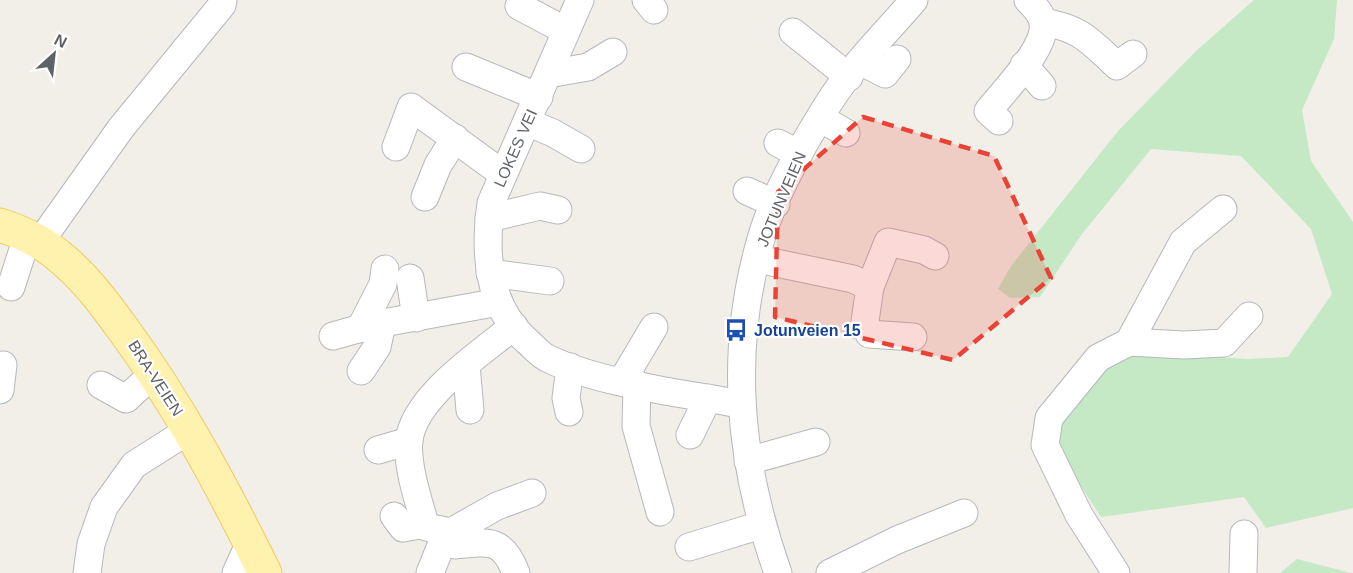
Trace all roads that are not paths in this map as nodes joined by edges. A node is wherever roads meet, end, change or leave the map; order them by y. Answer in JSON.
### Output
{"nodes":[{"id":1,"x":223,"y":0,"type":"edge"},
{"id":2,"x":580,"y":0,"type":"edge"},
{"id":3,"x":914,"y":0,"type":"edge"},
{"id":4,"x":519,"y":6,"type":"dead end"},
{"id":5,"x":1037,"y":7,"type":"edge"},
{"id":6,"x":567,"y":31,"type":"junction"},
{"id":7,"x":793,"y":32,"type":"dead end"},
{"id":8,"x":613,"y":52,"type":"dead end"},
{"id":9,"x":1133,"y":54,"type":"dead end"},
{"id":10,"x":1018,"y":57,"type":"junction"},
{"id":11,"x":897,"y":59,"type":"dead end"},
{"id":12,"x":857,"y":60,"type":"junction"},
{"id":13,"x":466,"y":67,"type":"dead end"},
{"id":14,"x":544,"y":86,"type":"junction"},
{"id":15,"x":1042,"y":86,"type":"dead end"},
{"id":16,"x":820,"y":118,"type":"junction"},
{"id":17,"x":999,"y":121,"type":"dead end"},
{"id":18,"x":526,"y":123,"type":"junction"},
{"id":19,"x":846,"y":133,"type":"dead end"},
{"id":20,"x":455,"y":138,"type":"junction"},
{"id":21,"x":396,"y":147,"type":"dead end"},
{"id":22,"x":580,"y":149,"type":"dead end"},
{"id":23,"x":503,"y":174,"type":"junction"},
{"id":24,"x":747,"y":191,"type":"dead end"},
{"id":25,"x":424,"y":197,"type":"dead end"},
{"id":26,"x":776,"y":204,"type":"junction"},
{"id":27,"x":1223,"y":209,"type":"dead end"},
{"id":28,"x":558,"y":210,"type":"dead end"},
{"id":29,"x":489,"y":218,"type":"junction"},
{"id":30,"x":22,"y":235,"type":"edge"},
{"id":31,"x":935,"y":256,"type":"dead end"},
{"id":32,"x":757,"y":259,"type":"junction"},
{"id":33,"x":492,"y":262,"type":"junction"},
{"id":34,"x":550,"y":281,"type":"dead end"},
{"id":35,"x":11,"y":286,"type":"dead end"},
{"id":36,"x":870,"y":287,"type":"junction"},
{"id":37,"x":499,"y":302,"type":"junction"},
{"id":38,"x":1249,"y":316,"type":"dead end"},
{"id":39,"x":416,"y":318,"type":"junction"},
{"id":40,"x":371,"y":326,"type":"junction"},
{"id":41,"x":514,"y":326,"type":"junction"},
{"id":42,"x":654,"y":327,"type":"dead end"},
{"id":43,"x":333,"y":336,"type":"dead end"},
{"id":44,"x":913,"y":338,"type":"dead end"},
{"id":45,"x":1129,"y":342,"type":"junction"},
{"id":46,"x":466,"y":365,"type":"junction"},
{"id":47,"x":570,"y":367,"type":"junction"},
{"id":48,"x":361,"y":370,"type":"dead end"},
{"id":49,"x":154,"y":373,"type":"junction"},
{"id":50,"x":629,"y":382,"type":"junction"},
{"id":51,"x":101,"y":385,"type":"dead end"},
{"id":52,"x":708,"y":398,"type":"junction"},
{"id":53,"x":740,"y":404,"type":"junction"},
{"id":54,"x":470,"y":410,"type":"dead end"},
{"id":55,"x":569,"y":412,"type":"dead end"},
{"id":56,"x":189,"y":430,"type":"junction"},
{"id":57,"x":690,"y":435,"type":"dead end"},
{"id":58,"x":409,"y":441,"type":"junction"},
{"id":59,"x":816,"y":442,"type":"dead end"},
{"id":60,"x":378,"y":450,"type":"dead end"},
{"id":61,"x":748,"y":460,"type":"junction"},
{"id":62,"x":532,"y":493,"type":"dead end"},
{"id":63,"x":660,"y":512,"type":"dead end"},
{"id":64,"x":964,"y":513,"type":"dead end"},
{"id":65,"x":394,"y":516,"type":"dead end"},
{"id":66,"x":761,"y":525,"type":"junction"},
{"id":67,"x":433,"y":530,"type":"junction"},
{"id":68,"x":1244,"y":534,"type":"dead end"},
{"id":69,"x":250,"y":542,"type":"junction"},
{"id":70,"x":689,"y":547,"type":"dead end"},
{"id":71,"x":770,"y":570,"type":"edge"},
{"id":72,"x":87,"y":573,"type":"edge"},
{"id":73,"x":236,"y":573,"type":"edge"},
{"id":74,"x":265,"y":573,"type":"edge"},
{"id":75,"x":430,"y":573,"type":"edge"},
{"id":76,"x":516,"y":573,"type":"edge"},
{"id":77,"x":830,"y":573,"type":"edge"},
{"id":78,"x":1116,"y":573,"type":"edge"},
{"id":79,"x":1243,"y":573,"type":"edge"}],
"edges":[{"from":1,"to":30,"type":"street"},
{"from":2,"to":6,"type":"street","name":"LOKES VEI"},
{"from":3,"to":12,"type":"street","name":"JOTUNVEIEN"},
{"from":4,"to":6,"type":"street"},
{"from":5,"to":9,"type":"street"},
{"from":5,"to":10,"type":"street"},
{"from":6,"to":14,"type":"street","name":"LOKES VEI"},
{"from":7,"to":12,"type":"street"},
{"from":8,"to":14,"type":"street"},
{"from":10,"to":15,"type":"street"},
{"from":10,"to":17,"type":"street"},
{"from":11,"to":12,"type":"street"},
{"from":12,"to":16,"type":"street","name":"JOTUNVEIEN"},
{"from":13,"to":14,"type":"street"},
{"from":14,"to":18,"type":"street","name":"LOKES VEI"},
{"from":16,"to":19,"type":"street"},
{"from":16,"to":26,"type":"street","name":"JOTUNVEIEN"},
{"from":18,"to":22,"type":"street"},
{"from":18,"to":23,"type":"street","name":"LOKES VEI"},
{"from":20,"to":21,"type":"street"},
{"from":20,"to":23,"type":"street"},
{"from":20,"to":25,"type":"street"},
{"from":23,"to":29,"type":"street","name":"LOKES VEI"},
{"from":24,"to":26,"type":"street"},
{"from":26,"to":32,"type":"street","name":"JOTUNVEIEN"},
{"from":27,"to":45,"type":"street"},
{"from":28,"to":29,"type":"street"},
{"from":29,"to":33,"type":"street","name":"LOKES VEI"},
{"from":30,"to":35,"type":"street"},
{"from":30,"to":49,"type":"main road","name":"BRA-VEIEN"},
{"from":31,"to":36,"type":"street"},
{"from":32,"to":36,"type":"street"},
{"from":32,"to":53,"type":"street","name":"JOTUNVEIEN"},
{"from":33,"to":34,"type":"street"},
{"from":33,"to":37,"type":"street","name":"LOKES VEI"},
{"from":36,"to":44,"type":"street"},
{"from":37,"to":39,"type":"street"},
{"from":37,"to":41,"type":"street","name":"LOKES VEI"},
{"from":38,"to":45,"type":"street"},
{"from":39,"to":40,"type":"street"},
{"from":39,"to":40,"type":"street"},
{"from":40,"to":43,"type":"street"},
{"from":40,"to":48,"type":"street"},
{"from":41,"to":46,"type":"street"},
{"from":41,"to":47,"type":"street","name":"LOKES VEI"},
{"from":42,"to":50,"type":"street"},
{"from":45,"to":78,"type":"street"},
{"from":46,"to":54,"type":"street"},
{"from":46,"to":58,"type":"street"},
{"from":47,"to":50,"type":"street","name":"LOKES VEI"},
{"from":47,"to":55,"type":"street"},
{"from":49,"to":51,"type":"street"},
{"from":49,"to":56,"type":"main road","name":"BRA-VEIEN"},
{"from":50,"to":52,"type":"street","name":"LOKES VEI"},
{"from":50,"to":63,"type":"street"},
{"from":52,"to":53,"type":"street","name":"LOKES VEI"},
{"from":52,"to":57,"type":"street"},
{"from":53,"to":61,"type":"street","name":"JOTUNVEIEN"},
{"from":56,"to":69,"type":"main road","name":"BRA-VEIEN"},
{"from":56,"to":72,"type":"street"},
{"from":58,"to":60,"type":"street"},
{"from":58,"to":67,"type":"street"},
{"from":59,"to":61,"type":"street"},
{"from":61,"to":66,"type":"street","name":"JOTUNVEIEN"},
{"from":62,"to":67,"type":"street"},
{"from":64,"to":77,"type":"street"},
{"from":65,"to":67,"type":"street"},
{"from":66,"to":70,"type":"street"},
{"from":66,"to":71,"type":"street","name":"JOTUNVEIEN"},
{"from":67,"to":75,"type":"street"},
{"from":67,"to":76,"type":"street"},
{"from":68,"to":79,"type":"street"},
{"from":69,"to":73,"type":"street"},
{"from":69,"to":74,"type":"main road","name":"BRA-VEIEN"}]}
